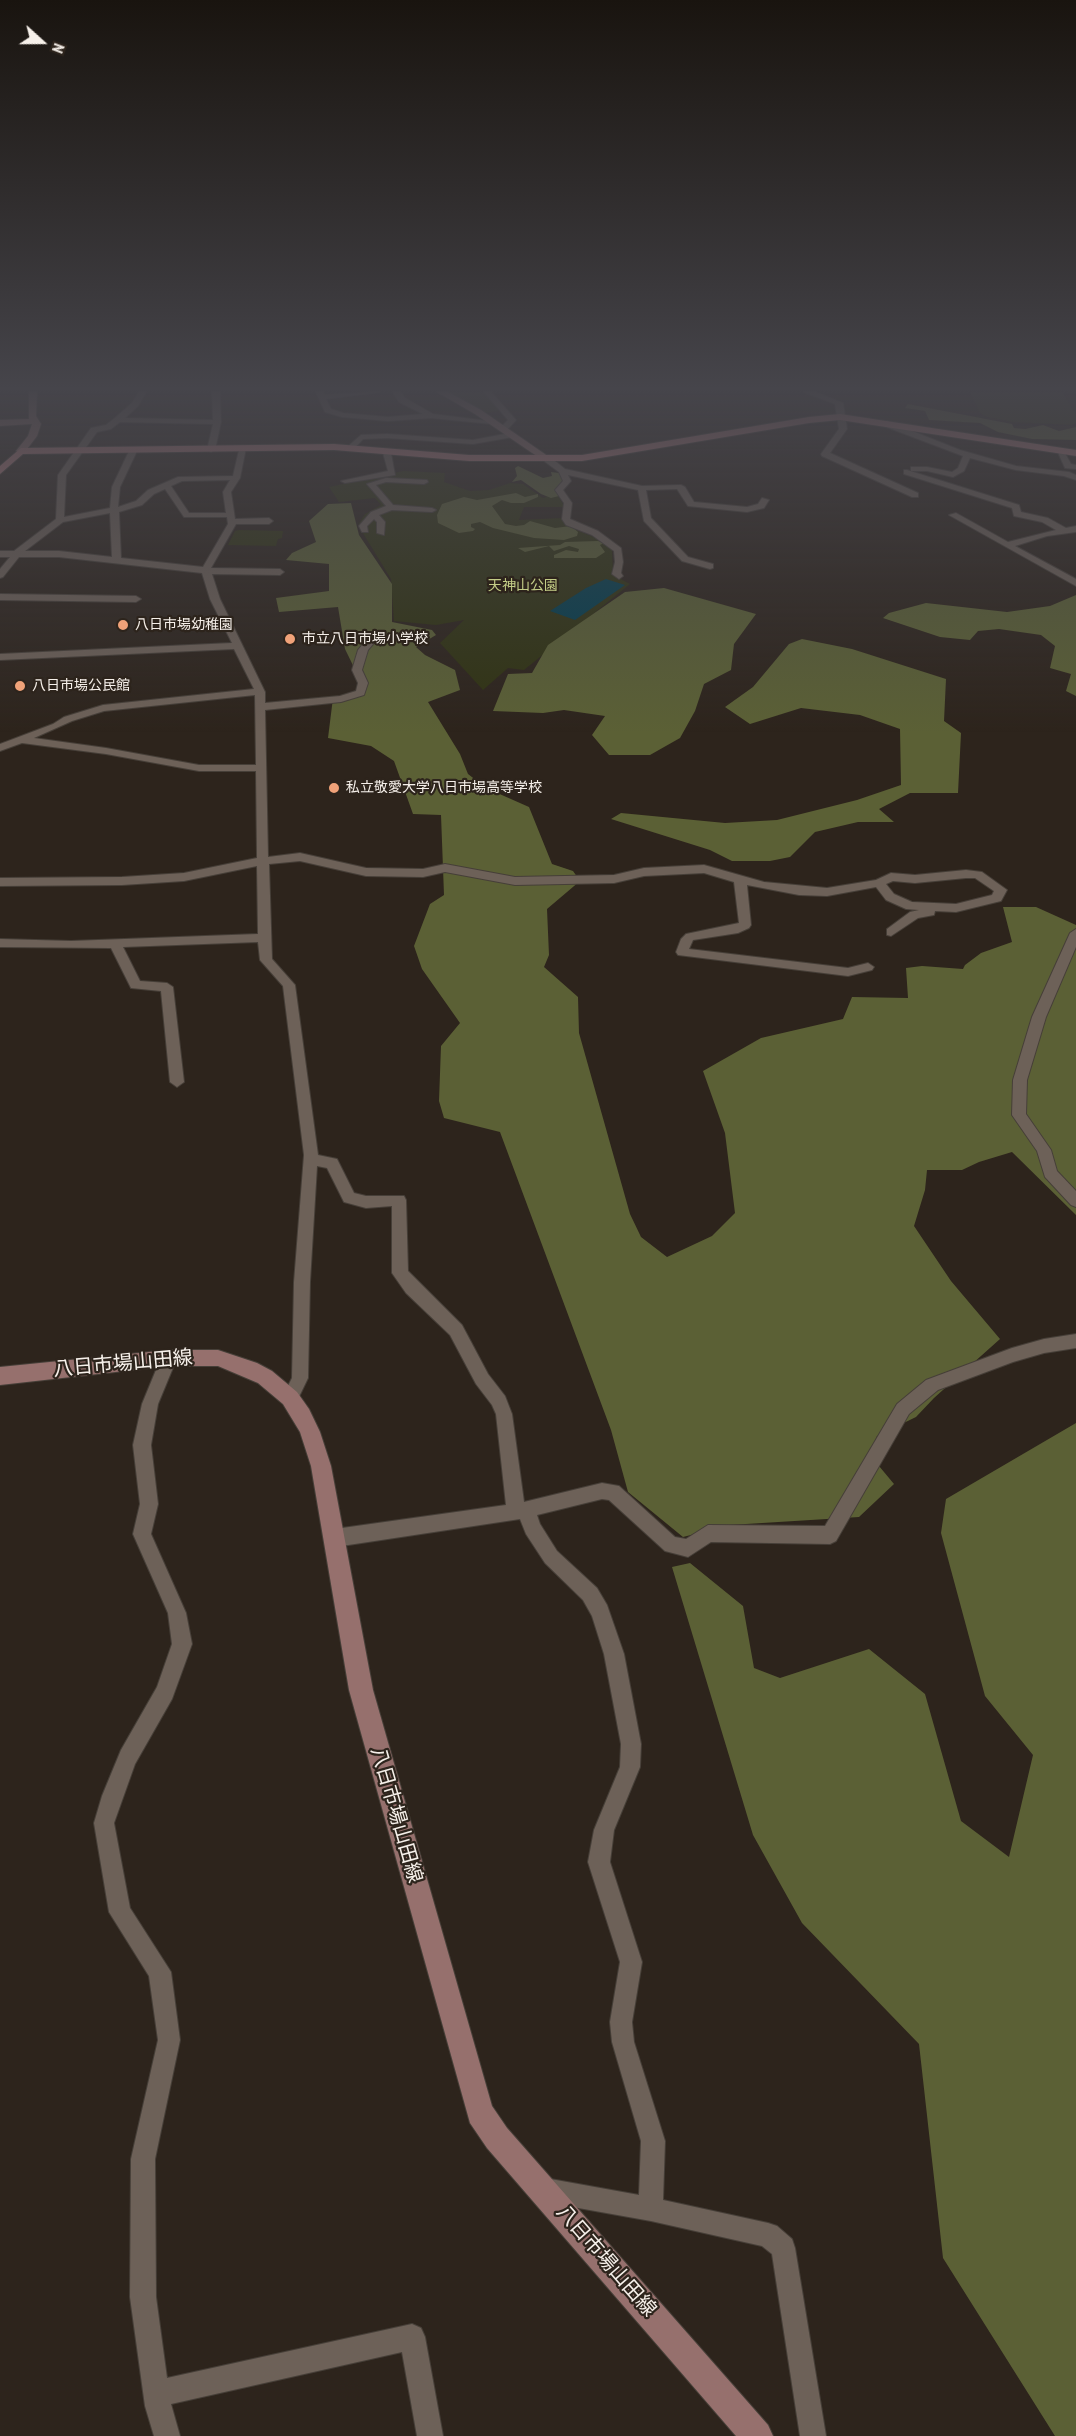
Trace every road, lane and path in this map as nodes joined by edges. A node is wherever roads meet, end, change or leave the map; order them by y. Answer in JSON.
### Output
{"nodes":[{"id":1,"x":61,"y":506,"type":"edge"},
{"id":2,"x":115,"y":506,"type":"edge"},
{"id":3,"x":132,"y":506,"type":"edge"},
{"id":4,"x":181,"y":506,"type":"edge"},
{"id":5,"x":230,"y":506,"type":"edge"},
{"id":6,"x":568,"y":506,"type":"edge"},
{"id":7,"x":645,"y":506,"type":"edge"},
{"id":8,"x":707,"y":506,"type":"edge"},
{"id":9,"x":761,"y":506,"type":"edge"},
{"id":10,"x":1012,"y":506,"type":"edge"},
{"id":11,"x":391,"y":507,"type":"joint"},
{"id":12,"x":415,"y":509,"type":"junction"},
{"id":13,"x":432,"y":510,"type":"dead end"},
{"id":14,"x":114,"y":512,"type":"junction"},
{"id":15,"x":374,"y":514,"type":"junction"},
{"id":16,"x":953,"y":515,"type":"dead end"},
{"id":17,"x":232,"y":518,"type":"junction"},
{"id":18,"x":411,"y":519,"type":"dead end"},
{"id":19,"x":60,"y":520,"type":"junction"},
{"id":20,"x":269,"y":521,"type":"dead end"},
{"id":21,"x":1076,"y":529,"type":"edge"},
{"id":22,"x":365,"y":530,"type":"dead end"},
{"id":23,"x":1063,"y":530,"type":"junction"},
{"id":24,"x":381,"y":533,"type":"dead end"},
{"id":25,"x":1008,"y":545,"type":"junction"},
{"id":26,"x":17,"y":553,"type":"junction"},
{"id":27,"x":0,"y":554,"type":"edge"},
{"id":28,"x":117,"y":562,"type":"junction"},
{"id":29,"x":710,"y":566,"type":"dead end"},
{"id":30,"x":206,"y":570,"type":"junction"},
{"id":31,"x":280,"y":572,"type":"dead end"},
{"id":32,"x":0,"y":575,"type":"edge"},
{"id":33,"x":619,"y":576,"type":"dead end"},
{"id":34,"x":1076,"y":583,"type":"edge"},
{"id":35,"x":0,"y":597,"type":"edge"},
{"id":36,"x":136,"y":599,"type":"dead end"},
{"id":37,"x":381,"y":640,"type":"dead end"},
{"id":38,"x":237,"y":646,"type":"junction"},
{"id":39,"x":0,"y":657,"type":"edge"},
{"id":40,"x":260,"y":692,"type":"junction"},
{"id":41,"x":260,"y":707,"type":"junction"},
{"id":42,"x":22,"y":740,"type":"junction"},
{"id":43,"x":0,"y":748,"type":"edge"},
{"id":44,"x":261,"y":768,"type":"junction"},
{"id":45,"x":262,"y":861,"type":"junction"},
{"id":46,"x":740,"y":879,"type":"junction"},
{"id":47,"x":0,"y":882,"type":"edge"},
{"id":48,"x":879,"y":883,"type":"junction"},
{"id":49,"x":956,"y":908,"type":"junction"},
{"id":50,"x":891,"y":932,"type":"dead end"},
{"id":51,"x":1076,"y":933,"type":"edge"},
{"id":52,"x":264,"y":938,"type":"junction"},
{"id":53,"x":0,"y":943,"type":"edge"},
{"id":54,"x":115,"y":943,"type":"junction"},
{"id":55,"x":868,"y":967,"type":"dead end"},
{"id":56,"x":177,"y":1082,"type":"dead end"},
{"id":57,"x":311,"y":1159,"type":"junction"},
{"id":58,"x":1076,"y":1201,"type":"edge"},
{"id":59,"x":1076,"y":1341,"type":"edge"},
{"id":60,"x":169,"y":1358,"type":"junction"},
{"id":61,"x":0,"y":1376,"type":"edge"},
{"id":62,"x":290,"y":1398,"type":"junction"},
{"id":63,"x":521,"y":1511,"type":"junction"},
{"id":64,"x":335,"y":1538,"type":"junction"},
{"id":65,"x":542,"y":2189,"type":"junction"},
{"id":66,"x":651,"y":2209,"type":"junction"},
{"id":67,"x":156,"y":2394,"type":"junction"},
{"id":68,"x":167,"y":2436,"type":"edge"},
{"id":69,"x":430,"y":2436,"type":"edge"},
{"id":70,"x":757,"y":2436,"type":"edge"},
{"id":71,"x":813,"y":2436,"type":"edge"}],
"edges":[{"from":1,"to":19,"type":"street"},
{"from":2,"to":14,"type":"street"},
{"from":3,"to":14,"type":"street"},
{"from":4,"to":17,"type":"street"},
{"from":5,"to":17,"type":"street"},
{"from":6,"to":33,"type":"street"},
{"from":7,"to":29,"type":"street"},
{"from":8,"to":9,"type":"street"},
{"from":10,"to":23,"type":"street"},
{"from":11,"to":12,"type":"street"},
{"from":11,"to":15,"type":"street"},
{"from":12,"to":13,"type":"street"},
{"from":12,"to":18,"type":"street"},
{"from":14,"to":19,"type":"street"},
{"from":14,"to":28,"type":"street"},
{"from":15,"to":22,"type":"street"},
{"from":15,"to":24,"type":"street"},
{"from":16,"to":25,"type":"street"},
{"from":17,"to":20,"type":"street"},
{"from":17,"to":30,"type":"street"},
{"from":19,"to":26,"type":"street"},
{"from":21,"to":23,"type":"street"},
{"from":23,"to":25,"type":"street"},
{"from":25,"to":34,"type":"street"},
{"from":26,"to":27,"type":"street"},
{"from":26,"to":28,"type":"street"},
{"from":26,"to":32,"type":"street"},
{"from":28,"to":30,"type":"street"},
{"from":30,"to":31,"type":"street"},
{"from":30,"to":38,"type":"street"},
{"from":35,"to":36,"type":"street"},
{"from":37,"to":41,"type":"street"},
{"from":38,"to":39,"type":"street"},
{"from":38,"to":40,"type":"street"},
{"from":40,"to":41,"type":"street"},
{"from":40,"to":42,"type":"street"},
{"from":41,"to":44,"type":"street"},
{"from":42,"to":43,"type":"street"},
{"from":42,"to":44,"type":"street"},
{"from":44,"to":45,"type":"street"},
{"from":45,"to":46,"type":"street"},
{"from":45,"to":47,"type":"street"},
{"from":45,"to":52,"type":"street"},
{"from":46,"to":48,"type":"street"},
{"from":46,"to":55,"type":"street"},
{"from":48,"to":49,"type":"street"},
{"from":48,"to":49,"type":"street"},
{"from":49,"to":50,"type":"street"},
{"from":51,"to":58,"type":"street"},
{"from":52,"to":54,"type":"street"},
{"from":52,"to":57,"type":"street"},
{"from":53,"to":54,"type":"street"},
{"from":54,"to":56,"type":"street"},
{"from":57,"to":62,"type":"street"},
{"from":57,"to":63,"type":"street"},
{"from":59,"to":63,"type":"street"},
{"from":60,"to":61,"type":"main road","name":"八日市場山田線"},
{"from":60,"to":62,"type":"main road","name":"八日市場山田線"},
{"from":60,"to":67,"type":"street"},
{"from":62,"to":64,"type":"main road","name":"八日市場山田線"},
{"from":63,"to":64,"type":"street"},
{"from":63,"to":66,"type":"street"},
{"from":64,"to":65,"type":"main road","name":"八日市場山田線"},
{"from":65,"to":66,"type":"street"},
{"from":65,"to":70,"type":"main road","name":"八日市場山田線"},
{"from":66,"to":71,"type":"street"},
{"from":67,"to":68,"type":"street"},
{"from":67,"to":69,"type":"street"}]}
